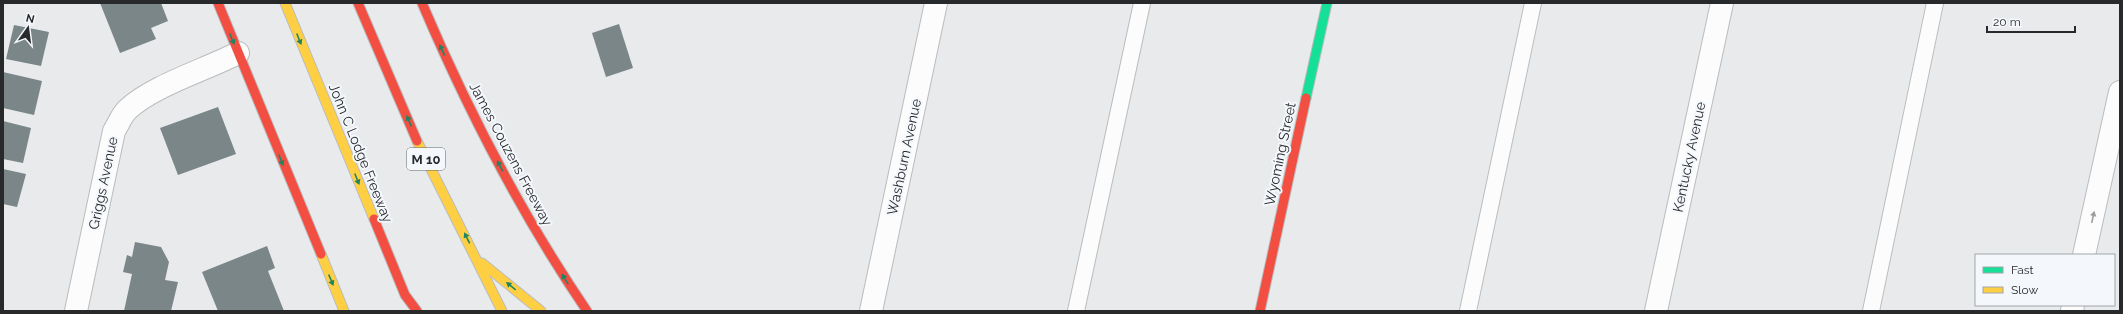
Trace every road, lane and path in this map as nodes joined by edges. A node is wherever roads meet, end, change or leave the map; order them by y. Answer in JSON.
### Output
{"nodes":[{"id":1,"x":218,"y":3,"type":"edge"},
{"id":2,"x":285,"y":3,"type":"edge"},
{"id":3,"x":358,"y":3,"type":"edge"},
{"id":4,"x":423,"y":3,"type":"edge"},
{"id":5,"x":936,"y":3,"type":"edge"},
{"id":6,"x":1142,"y":3,"type":"edge"},
{"id":7,"x":1327,"y":3,"type":"edge"},
{"id":8,"x":1533,"y":3,"type":"edge"},
{"id":9,"x":1722,"y":3,"type":"edge"},
{"id":10,"x":1935,"y":3,"type":"edge"},
{"id":11,"x":238,"y":53,"type":"junction"},
{"id":12,"x":2120,"y":92,"type":"edge"},
{"id":13,"x":2084,"y":254,"type":"edge"},
{"id":14,"x":477,"y":259,"type":"junction"},
{"id":15,"x":405,"y":296,"type":"junction"},
{"id":16,"x":76,"y":311,"type":"edge"},
{"id":17,"x":344,"y":311,"type":"edge"},
{"id":18,"x":409,"y":311,"type":"edge"},
{"id":19,"x":417,"y":311,"type":"edge"},
{"id":20,"x":502,"y":311,"type":"edge"},
{"id":21,"x":541,"y":311,"type":"edge"},
{"id":22,"x":587,"y":311,"type":"edge"},
{"id":23,"x":871,"y":311,"type":"edge"},
{"id":24,"x":1076,"y":311,"type":"edge"},
{"id":25,"x":1260,"y":311,"type":"edge"},
{"id":26,"x":1468,"y":311,"type":"edge"},
{"id":27,"x":1656,"y":311,"type":"edge"},
{"id":28,"x":1871,"y":311,"type":"edge"}],
"edges":[{"from":1,"to":11,"type":"main road","one_way":true},
{"from":2,"to":15,"type":"main road","name":"John C Lodge Freeway","one_way":true},
{"from":14,"to":3,"type":"main road","number":"M 10","one_way":true},
{"from":22,"to":4,"type":"main road","name":"James Couzens Freeway","one_way":true},
{"from":5,"to":23,"type":"street","name":"Washburn Avenue"},
{"from":6,"to":24,"type":"lane"},
{"from":7,"to":25,"type":"main road","name":"Wyoming Street"},
{"from":8,"to":26,"type":"lane"},
{"from":9,"to":27,"type":"street","name":"Kentucky Avenue"},
{"from":10,"to":28,"type":"lane"},
{"from":11,"to":16,"type":"street","name":"Griggs Avenue"},
{"from":11,"to":17,"type":"main road","one_way":true},
{"from":13,"to":12,"type":"street","one_way":true},
{"from":14,"to":20,"type":"main road","number":"M 10"},
{"from":21,"to":14,"type":"main road","one_way":true},
{"from":15,"to":18,"type":"main road"},
{"from":15,"to":19,"type":"main road","name":"John C Lodge Freeway"}]}
